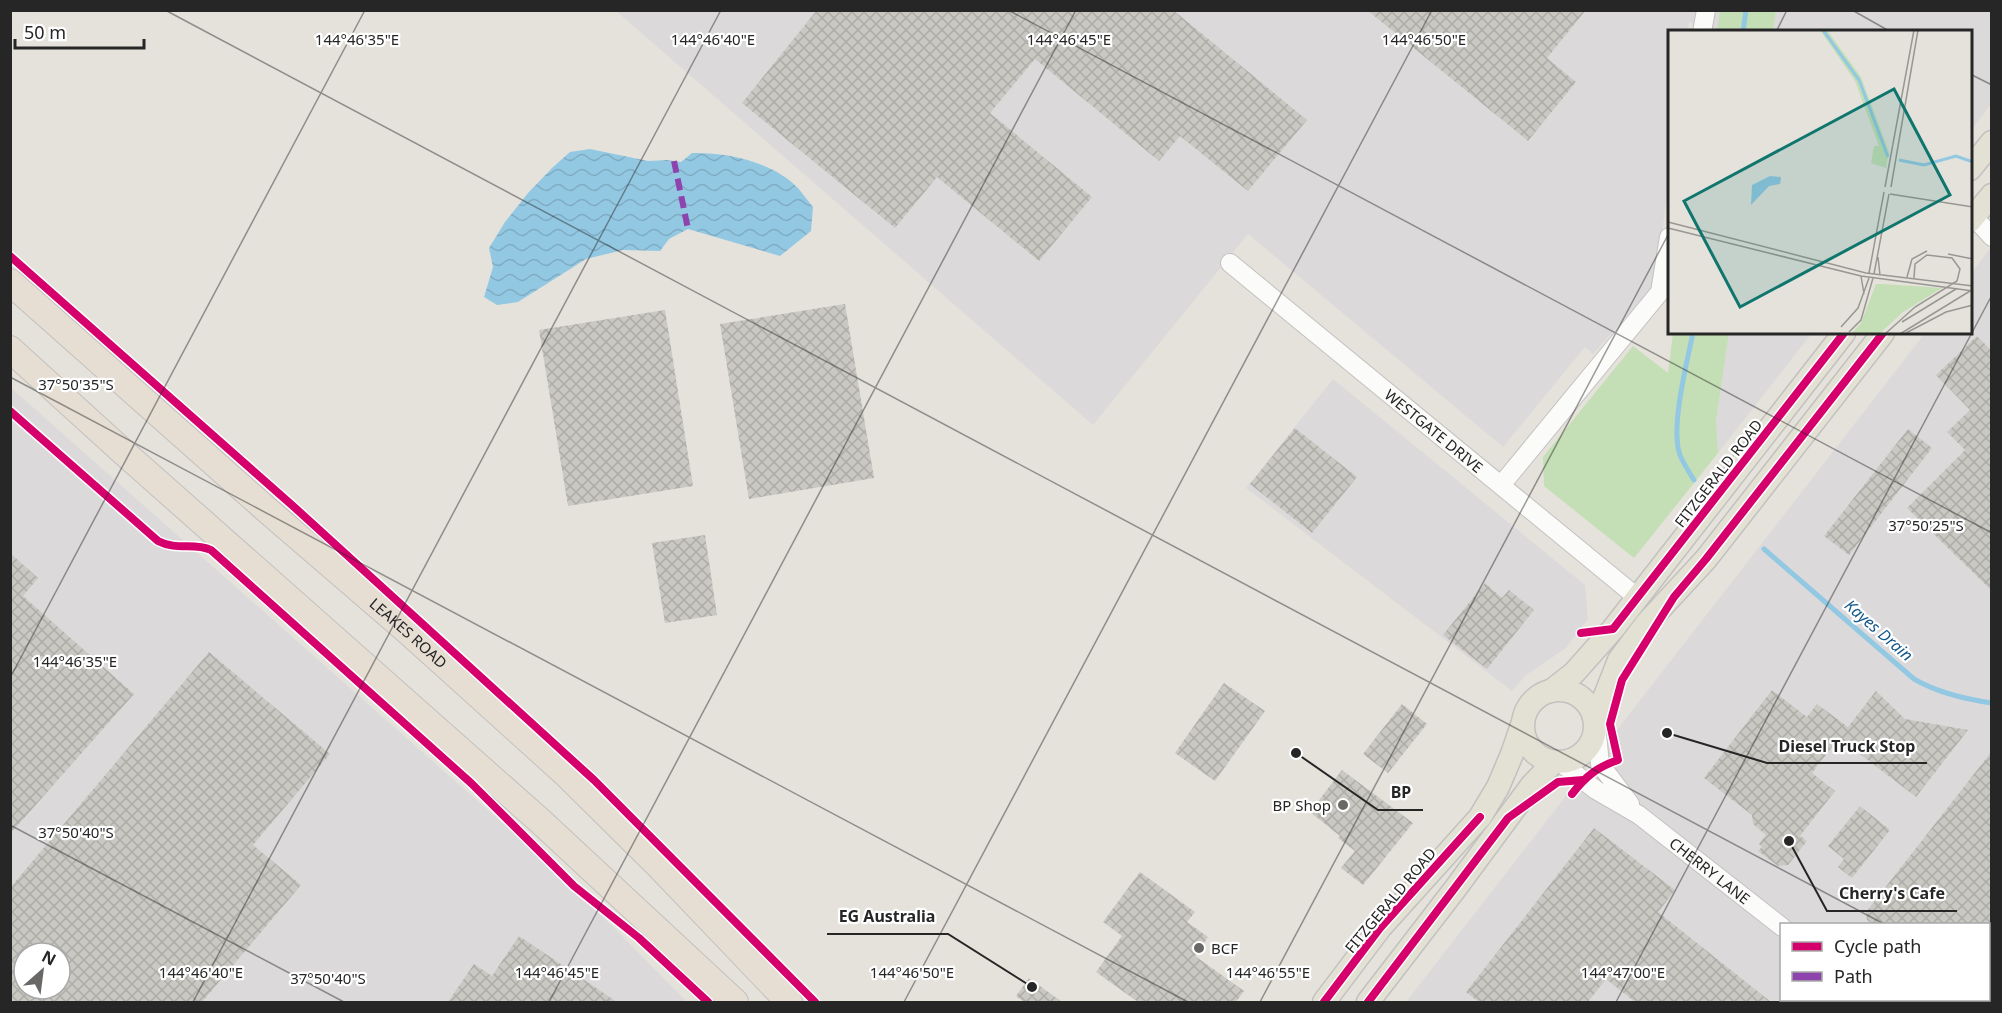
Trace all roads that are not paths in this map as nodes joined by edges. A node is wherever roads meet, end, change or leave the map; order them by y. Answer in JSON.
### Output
{"nodes":[{"id":1,"x":1706,"y":10,"type":"edge"},
{"id":2,"x":1702,"y":30,"type":"edge"},
{"id":3,"x":1992,"y":142,"type":"edge"},
{"id":4,"x":1972,"y":168,"type":"edge"},
{"id":5,"x":1992,"y":195,"type":"edge"},
{"id":6,"x":1972,"y":219,"type":"edge"},
{"id":7,"x":1992,"y":237,"type":"edge"},
{"id":8,"x":1668,"y":243,"type":"edge"},
{"id":9,"x":1230,"y":263,"type":"dead end"},
{"id":10,"x":10,"y":282,"type":"edge"},
{"id":11,"x":1843,"y":334,"type":"edge"},
{"id":12,"x":1882,"y":334,"type":"edge"},
{"id":13,"x":10,"y":349,"type":"edge"},
{"id":14,"x":10,"y":361,"type":"edge"},
{"id":15,"x":34,"y":371,"type":"junction"},
{"id":16,"x":1502,"y":484,"type":"junction"},
{"id":17,"x":1638,"y":598,"type":"junction"},
{"id":18,"x":1551,"y":691,"type":"junction"},
{"id":19,"x":1595,"y":721,"type":"junction"},
{"id":20,"x":1523,"y":722,"type":"junction"},
{"id":21,"x":1557,"y":762,"type":"junction"},
{"id":22,"x":1639,"y":815,"type":"junction"},
{"id":23,"x":1780,"y":925,"type":"edge"},
{"id":24,"x":735,"y":1002,"type":"edge"},
{"id":25,"x":789,"y":1002,"type":"edge"},
{"id":26,"x":1324,"y":1002,"type":"edge"},
{"id":27,"x":1368,"y":1002,"type":"edge"}],
"edges":[{"from":1,"to":2,"type":"street"},
{"from":3,"to":4,"type":"main road"},
{"from":5,"to":6,"type":"main road"},
{"from":6,"to":7,"type":"street"},
{"from":8,"to":16,"type":"street"},
{"from":9,"to":16,"type":"street","name":"WESTGATE DRIVE"},
{"from":10,"to":25,"type":"highway","name":"LEAKES ROAD"},
{"from":11,"to":17,"type":"main road","name":"FITZGERALD ROAD"},
{"from":12,"to":19,"type":"main road"},
{"from":13,"to":15,"type":"highway"},
{"from":14,"to":15,"type":"highway"},
{"from":15,"to":24,"type":"highway"},
{"from":16,"to":17,"type":"street","name":"WESTGATE DRIVE"},
{"from":17,"to":18,"type":"main road","name":"FITZGERALD ROAD"},
{"from":18,"to":19,"type":"main road"},
{"from":18,"to":20,"type":"main road"},
{"from":19,"to":21,"type":"main road"},
{"from":19,"to":22,"type":"street","name":"CHERRY LANE"},
{"from":20,"to":21,"type":"main road"},
{"from":20,"to":26,"type":"main road","name":"FITZGERALD ROAD"},
{"from":21,"to":22,"type":"street","name":"CHERRY LANE"},
{"from":21,"to":27,"type":"main road"},
{"from":22,"to":23,"type":"street","name":"CHERRY LANE"}]}
